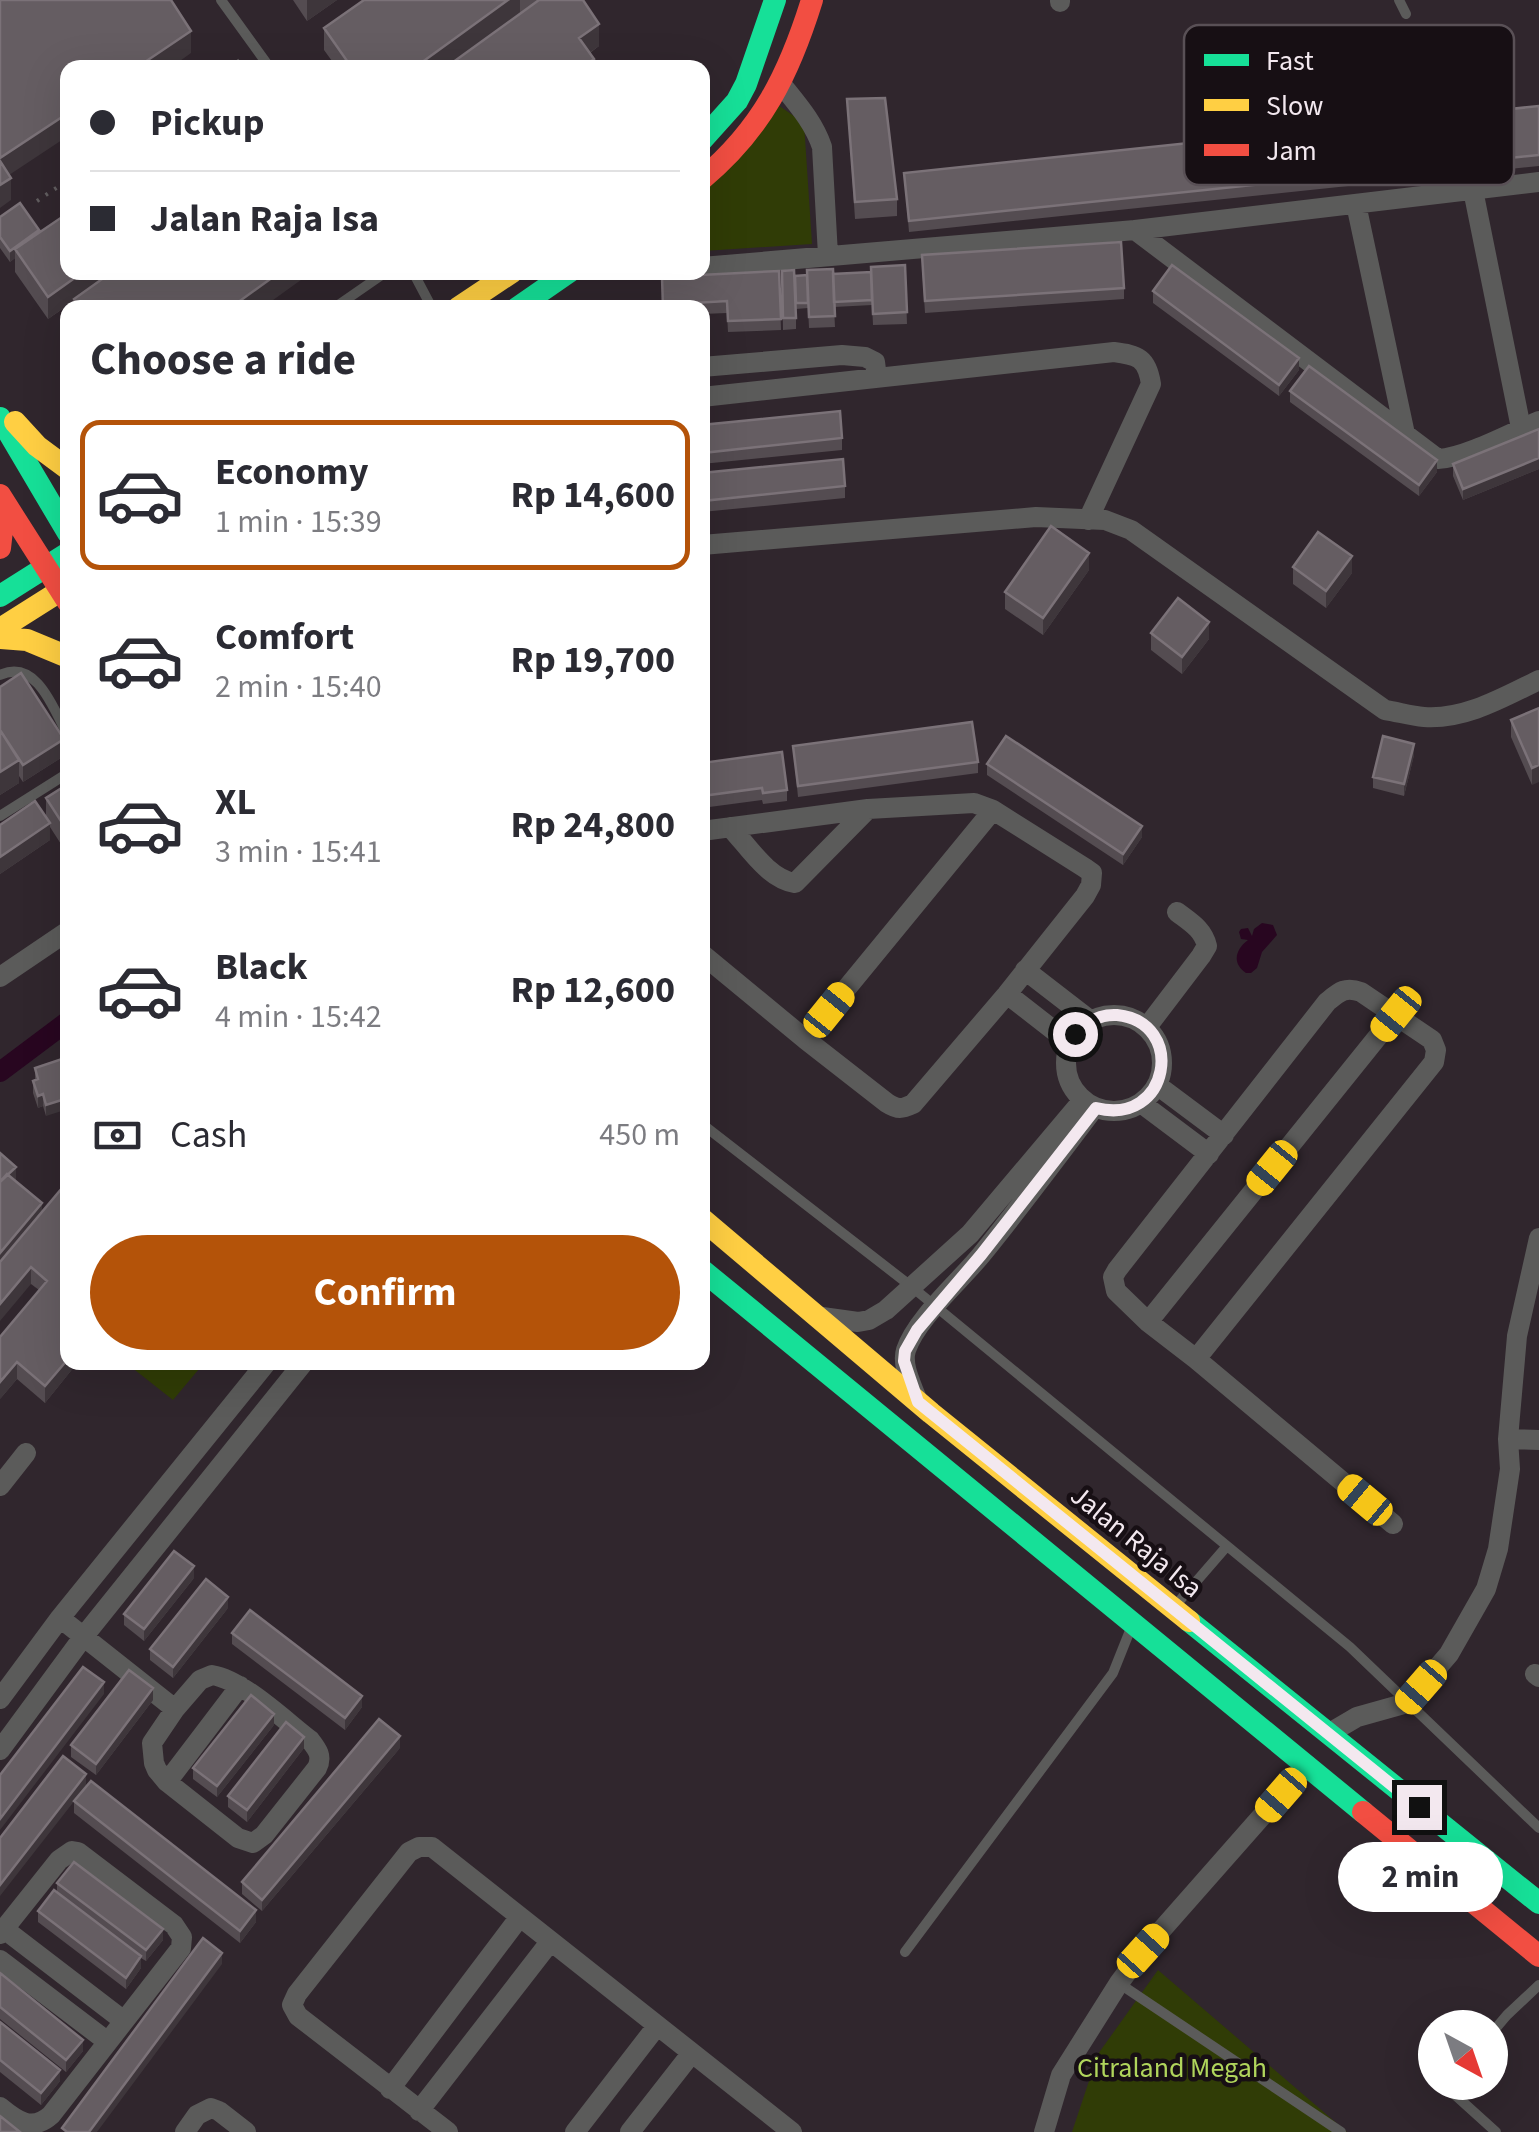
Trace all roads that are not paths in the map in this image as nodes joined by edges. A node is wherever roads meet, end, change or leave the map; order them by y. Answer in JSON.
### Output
{"nodes":[{"id":1,"x":221,"y":0,"type":"edge"},
{"id":2,"x":775,"y":0,"type":"edge"},
{"id":3,"x":812,"y":0,"type":"edge"},
{"id":4,"x":1398,"y":0,"type":"edge"},
{"id":5,"x":1406,"y":14,"type":"dead end"},
{"id":6,"x":264,"y":60,"type":"edge"},
{"id":7,"x":782,"y":85,"type":"junction"},
{"id":8,"x":710,"y":131,"type":"edge"},
{"id":9,"x":710,"y":172,"type":"edge"},
{"id":10,"x":1539,"y":182,"type":"edge"},
{"id":11,"x":1473,"y":190,"type":"junction"},
{"id":12,"x":1356,"y":204,"type":"junction"},
{"id":13,"x":1135,"y":230,"type":"junction"},
{"id":14,"x":828,"y":255,"type":"junction"},
{"id":15,"x":710,"y":266,"type":"edge"},
{"id":16,"x":374,"y":280,"type":"edge"},
{"id":17,"x":500,"y":280,"type":"edge"},
{"id":18,"x":557,"y":280,"type":"edge"},
{"id":19,"x":346,"y":300,"type":"edge"},
{"id":20,"x":470,"y":300,"type":"edge"},
{"id":21,"x":529,"y":300,"type":"edge"},
{"id":22,"x":710,"y":366,"type":"edge"},
{"id":23,"x":877,"y":378,"type":"junction"},
{"id":24,"x":710,"y":396,"type":"edge"},
{"id":25,"x":0,"y":406,"type":"edge"},
{"id":26,"x":0,"y":418,"type":"edge"},
{"id":27,"x":1530,"y":425,"type":"edge"},
{"id":28,"x":1405,"y":434,"type":"junction"},
{"id":29,"x":60,"y":463,"type":"edge"},
{"id":30,"x":0,"y":495,"type":"edge"},
{"id":31,"x":0,"y":512,"type":"edge"},
{"id":32,"x":60,"y":519,"type":"edge"},
{"id":33,"x":1088,"y":520,"type":"junction"},
{"id":34,"x":710,"y":544,"type":"edge"},
{"id":35,"x":0,"y":548,"type":"edge"},
{"id":36,"x":60,"y":558,"type":"edge"},
{"id":37,"x":45,"y":567,"type":"junction"},
{"id":38,"x":60,"y":587,"type":"edge"},
{"id":39,"x":0,"y":596,"type":"edge"},
{"id":40,"x":60,"y":597,"type":"edge"},
{"id":41,"x":0,"y":629,"type":"edge"},
{"id":42,"x":0,"y":638,"type":"edge"},
{"id":43,"x":60,"y":653,"type":"edge"},
{"id":44,"x":0,"y":675,"type":"edge"},
{"id":45,"x":1539,"y":680,"type":"edge"},
{"id":46,"x":60,"y":722,"type":"edge"},
{"id":47,"x":60,"y":778,"type":"edge"},
{"id":48,"x":868,"y":809,"type":"junction"},
{"id":49,"x":993,"y":810,"type":"junction"},
{"id":50,"x":0,"y":816,"type":"edge"},
{"id":51,"x":730,"y":827,"type":"junction"},
{"id":52,"x":710,"y":830,"type":"edge"},
{"id":53,"x":1177,"y":912,"type":"dead end"},
{"id":54,"x":60,"y":936,"type":"edge"},
{"id":55,"x":710,"y":961,"type":"edge"},
{"id":56,"x":1024,"y":970,"type":"junction"},
{"id":57,"x":0,"y":977,"type":"edge"},
{"id":58,"x":1007,"y":994,"type":"junction"},
{"id":59,"x":1396,"y":1014,"type":"junction"},
{"id":60,"x":1091,"y":1020,"type":"junction"},
{"id":61,"x":1146,"y":1027,"type":"junction"},
{"id":62,"x":805,"y":1039,"type":"junction"},
{"id":63,"x":1070,"y":1043,"type":"junction"},
{"id":64,"x":1157,"y":1085,"type":"junction"},
{"id":65,"x":1141,"y":1103,"type":"junction"},
{"id":66,"x":1089,"y":1104,"type":"junction"},
{"id":67,"x":710,"y":1130,"type":"edge"},
{"id":68,"x":1224,"y":1134,"type":"junction"},
{"id":69,"x":1209,"y":1154,"type":"junction"},
{"id":70,"x":710,"y":1226,"type":"edge"},
{"id":71,"x":1539,"y":1238,"type":"edge"},
{"id":72,"x":710,"y":1277,"type":"edge"},
{"id":73,"x":912,"y":1287,"type":"junction"},
{"id":74,"x":936,"y":1307,"type":"junction"},
{"id":75,"x":812,"y":1315,"type":"junction"},
{"id":76,"x":1148,"y":1322,"type":"junction"},
{"id":77,"x":1196,"y":1359,"type":"junction"},
{"id":78,"x":261,"y":1370,"type":"edge"},
{"id":79,"x":298,"y":1370,"type":"edge"},
{"id":80,"x":918,"y":1402,"type":"junction"},
{"id":81,"x":1508,"y":1440,"type":"junction"},
{"id":82,"x":1539,"y":1440,"type":"edge"},
{"id":83,"x":26,"y":1453,"type":"dead end"},
{"id":84,"x":0,"y":1486,"type":"edge"},
{"id":85,"x":1031,"y":1493,"type":"junction"},
{"id":86,"x":1008,"y":1522,"type":"junction"},
{"id":87,"x":1394,"y":1524,"type":"dead end"},
{"id":88,"x":1227,"y":1546,"type":"junction"},
{"id":89,"x":1174,"y":1608,"type":"junction"},
{"id":90,"x":60,"y":1618,"type":"junction"},
{"id":91,"x":1133,"y":1622,"type":"junction"},
{"id":92,"x":84,"y":1636,"type":"junction"},
{"id":93,"x":240,"y":1686,"type":"junction"},
{"id":94,"x":0,"y":1699,"type":"edge"},
{"id":95,"x":1407,"y":1703,"type":"junction"},
{"id":96,"x":175,"y":1709,"type":"junction"},
{"id":97,"x":1328,"y":1734,"type":"junction"},
{"id":98,"x":0,"y":1750,"type":"edge"},
{"id":99,"x":1307,"y":1765,"type":"junction"},
{"id":100,"x":167,"y":1782,"type":"junction"},
{"id":101,"x":1539,"y":1828,"type":"edge"},
{"id":102,"x":1539,"y":1903,"type":"edge"},
{"id":103,"x":519,"y":1918,"type":"junction"},
{"id":104,"x":2,"y":1932,"type":"edge"},
{"id":105,"x":550,"y":1942,"type":"junction"},
{"id":106,"x":906,"y":1952,"type":"dead end"},
{"id":107,"x":1539,"y":1956,"type":"edge"},
{"id":108,"x":0,"y":1960,"type":"edge"},
{"id":109,"x":1119,"y":1983,"type":"junction"},
{"id":110,"x":1539,"y":1985,"type":"edge"},
{"id":111,"x":1508,"y":2014,"type":"edge"},
{"id":112,"x":124,"y":2021,"type":"junction"},
{"id":113,"x":657,"y":2026,"type":"junction"},
{"id":114,"x":108,"y":2042,"type":"junction"},
{"id":115,"x":691,"y":2054,"type":"junction"},
{"id":116,"x":390,"y":2089,"type":"junction"},
{"id":117,"x":1461,"y":2100,"type":"edge"},
{"id":118,"x":0,"y":2107,"type":"edge"},
{"id":119,"x":419,"y":2111,"type":"junction"},
{"id":120,"x":185,"y":2132,"type":"edge"},
{"id":121,"x":246,"y":2132,"type":"edge"},
{"id":122,"x":448,"y":2132,"type":"edge"},
{"id":123,"x":575,"y":2132,"type":"edge"},
{"id":124,"x":630,"y":2132,"type":"edge"},
{"id":125,"x":792,"y":2132,"type":"edge"},
{"id":126,"x":1044,"y":2132,"type":"edge"},
{"id":127,"x":1341,"y":2132,"type":"edge"},
{"id":128,"x":1496,"y":2132,"type":"edge"}],
"edges":[{"from":1,"to":6,"type":"lane"},
{"from":2,"to":8,"type":"main road"},
{"from":3,"to":7,"type":"main road"},
{"from":4,"to":5,"type":"lane"},
{"from":7,"to":9,"type":"main road"},
{"from":7,"to":14,"type":"street"},
{"from":10,"to":11,"type":"street"},
{"from":11,"to":12,"type":"street"},
{"from":11,"to":27,"type":"street"},
{"from":12,"to":13,"type":"street"},
{"from":12,"to":28,"type":"street"},
{"from":13,"to":14,"type":"street"},
{"from":13,"to":28,"type":"street"},
{"from":14,"to":15,"type":"street"},
{"from":16,"to":19,"type":"lane"},
{"from":17,"to":20,"type":"main road"},
{"from":18,"to":21,"type":"main road"},
{"from":22,"to":23,"type":"street"},
{"from":23,"to":24,"type":"street"},
{"from":23,"to":33,"type":"street"},
{"from":25,"to":29,"type":"main road"},
{"from":26,"to":32,"type":"main road"},
{"from":27,"to":28,"type":"street"},
{"from":30,"to":37,"type":"main road"},
{"from":31,"to":35,"type":"main road"},
{"from":33,"to":34,"type":"street"},
{"from":33,"to":45,"type":"street"},
{"from":36,"to":37,"type":"main road"},
{"from":37,"to":38,"type":"main road"},
{"from":37,"to":39,"type":"main road"},
{"from":40,"to":41,"type":"main road"},
{"from":42,"to":43,"type":"main road"},
{"from":44,"to":46,"type":"lane"},
{"from":47,"to":50,"type":"lane"},
{"from":48,"to":49,"type":"street"},
{"from":48,"to":51,"type":"street"},
{"from":48,"to":51,"type":"street"},
{"from":49,"to":56,"type":"street"},
{"from":49,"to":62,"type":"street"},
{"from":51,"to":52,"type":"street"},
{"from":53,"to":61,"type":"street"},
{"from":54,"to":57,"type":"street"},
{"from":55,"to":62,"type":"street"},
{"from":56,"to":58,"type":"street"},
{"from":56,"to":60,"type":"street"},
{"from":58,"to":62,"type":"street"},
{"from":58,"to":63,"type":"street"},
{"from":59,"to":68,"type":"street"},
{"from":59,"to":76,"type":"street"},
{"from":59,"to":77,"type":"street"},
{"from":60,"to":61,"type":"street"},
{"from":60,"to":63,"type":"street"},
{"from":61,"to":64,"type":"street"},
{"from":63,"to":66,"type":"street"},
{"from":64,"to":65,"type":"street"},
{"from":64,"to":68,"type":"street"},
{"from":65,"to":66,"type":"street"},
{"from":65,"to":69,"type":"street"},
{"from":66,"to":73,"type":"street"},
{"from":66,"to":74,"type":"street"},
{"from":67,"to":73,"type":"lane"},
{"from":68,"to":69,"type":"street"},
{"from":69,"to":76,"type":"street"},
{"from":70,"to":75,"type":"main road","name":"Jalan Raja Isa"},
{"from":71,"to":81,"type":"street"},
{"from":72,"to":86,"type":"main road"},
{"from":73,"to":74,"type":"lane"},
{"from":73,"to":75,"type":"street"},
{"from":74,"to":80,"type":"street"},
{"from":74,"to":88,"type":"lane"},
{"from":75,"to":80,"type":"main road","name":"Jalan Raja Isa"},
{"from":76,"to":77,"type":"street"},
{"from":77,"to":87,"type":"street"},
{"from":78,"to":90,"type":"street"},
{"from":79,"to":92,"type":"street"},
{"from":80,"to":85,"type":"main road","name":"Jalan Raja Isa"},
{"from":81,"to":82,"type":"street"},
{"from":81,"to":95,"type":"street"},
{"from":83,"to":84,"type":"street"},
{"from":85,"to":86,"type":"main road"},
{"from":85,"to":89,"type":"main road","name":"Jalan Raja Isa"},
{"from":86,"to":91,"type":"main road"},
{"from":88,"to":89,"type":"lane"},
{"from":88,"to":95,"type":"lane"},
{"from":89,"to":97,"type":"main road","name":"Jalan Raja Isa"},
{"from":90,"to":92,"type":"street"},
{"from":90,"to":94,"type":"street"},
{"from":91,"to":99,"type":"main road"},
{"from":91,"to":106,"type":"lane"},
{"from":92,"to":96,"type":"street"},
{"from":92,"to":98,"type":"street"},
{"from":93,"to":96,"type":"street"},
{"from":93,"to":100,"type":"street"},
{"from":93,"to":100,"type":"street"},
{"from":95,"to":97,"type":"street"},
{"from":95,"to":101,"type":"lane"},
{"from":96,"to":100,"type":"street"},
{"from":97,"to":102,"type":"main road","name":"Jalan Raja Isa"},
{"from":99,"to":107,"type":"main road"},
{"from":99,"to":109,"type":"street"},
{"from":103,"to":105,"type":"street"},
{"from":103,"to":116,"type":"street"},
{"from":103,"to":116,"type":"street"},
{"from":104,"to":112,"type":"street"},
{"from":104,"to":112,"type":"street"},
{"from":105,"to":113,"type":"street"},
{"from":105,"to":119,"type":"street"},
{"from":108,"to":114,"type":"street"},
{"from":109,"to":126,"type":"street"},
{"from":109,"to":127,"type":"lane"},
{"from":110,"to":111,"type":"lane"},
{"from":112,"to":114,"type":"street"},
{"from":113,"to":115,"type":"street"},
{"from":113,"to":123,"type":"street"},
{"from":114,"to":118,"type":"street"},
{"from":115,"to":124,"type":"street"},
{"from":115,"to":125,"type":"street"},
{"from":116,"to":119,"type":"street"},
{"from":117,"to":128,"type":"lane"},
{"from":119,"to":122,"type":"street"},
{"from":120,"to":121,"type":"street"}]}
